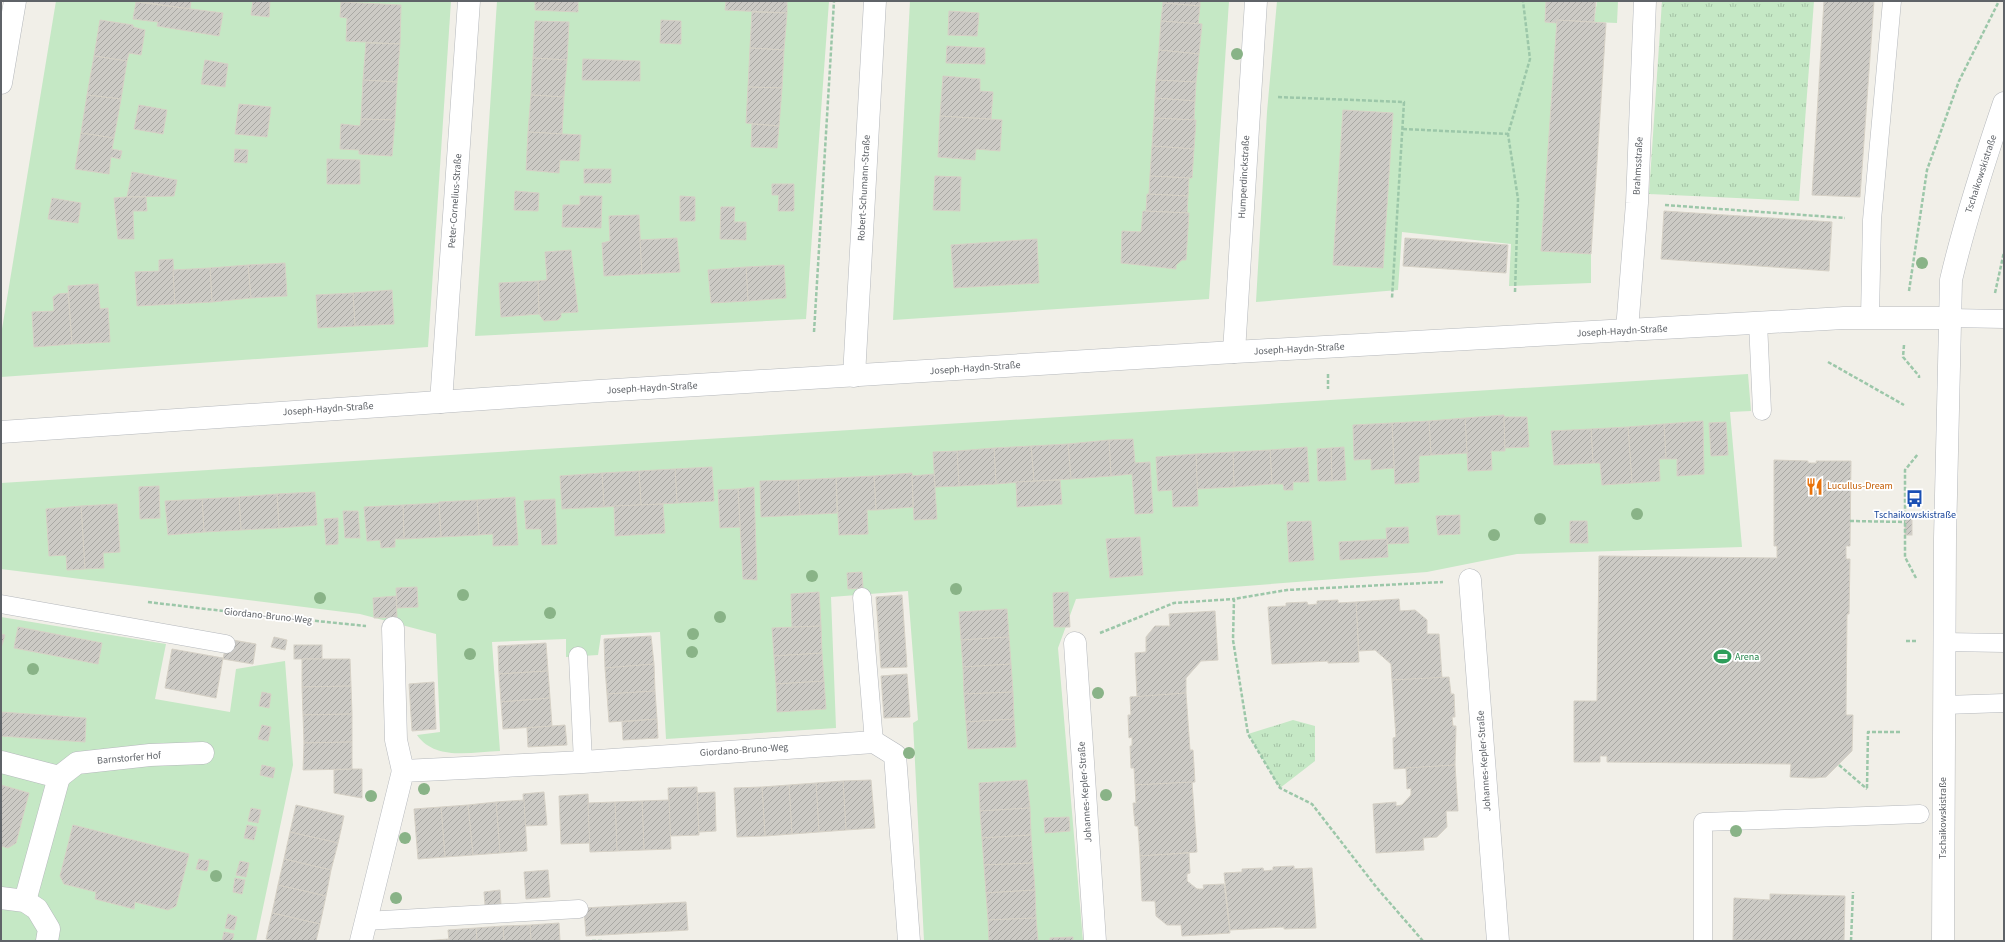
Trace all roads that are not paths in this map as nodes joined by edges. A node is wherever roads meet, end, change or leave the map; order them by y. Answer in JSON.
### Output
{"nodes":[{"id":1,"x":15,"y":1,"type":"edge"},
{"id":2,"x":469,"y":1,"type":"edge"},
{"id":3,"x":875,"y":1,"type":"edge"},
{"id":4,"x":1256,"y":1,"type":"edge"},
{"id":5,"x":1645,"y":1,"type":"edge"},
{"id":6,"x":1892,"y":1,"type":"edge"},
{"id":7,"x":1,"y":83,"type":"edge"},
{"id":8,"x":2004,"y":103,"type":"edge"},
{"id":9,"x":1870,"y":316,"type":"junction"},
{"id":10,"x":1950,"y":318,"type":"junction"},
{"id":11,"x":1997,"y":319,"type":"edge"},
{"id":12,"x":1758,"y":322,"type":"junction"},
{"id":13,"x":1627,"y":330,"type":"junction"},
{"id":14,"x":1234,"y":352,"type":"junction"},
{"id":15,"x":854,"y":376,"type":"junction"},
{"id":16,"x":441,"y":402,"type":"junction"},
{"id":17,"x":1762,"y":411,"type":"dead end"},
{"id":18,"x":1,"y":432,"type":"edge"},
{"id":19,"x":1470,"y":580,"type":"road end"},
{"id":20,"x":862,"y":597,"type":"dead end"},
{"id":21,"x":1,"y":604,"type":"edge"},
{"id":22,"x":393,"y":628,"type":"road end"},
{"id":23,"x":1945,"y":642,"type":"junction"},
{"id":24,"x":1075,"y":643,"type":"road end"},
{"id":25,"x":2004,"y":643,"type":"edge"},
{"id":26,"x":226,"y":644,"type":"dead end"},
{"id":27,"x":578,"y":656,"type":"dead end"},
{"id":28,"x":2004,"y":702,"type":"edge"},
{"id":29,"x":1944,"y":705,"type":"junction"},
{"id":30,"x":874,"y":742,"type":"junction"},
{"id":31,"x":203,"y":753,"type":"dead end"},
{"id":32,"x":1,"y":762,"type":"edge"},
{"id":33,"x":583,"y":762,"type":"junction"},
{"id":34,"x":403,"y":771,"type":"junction"},
{"id":35,"x":59,"y":777,"type":"junction"},
{"id":36,"x":1920,"y":814,"type":"dead end"},
{"id":37,"x":1,"y":898,"type":"edge"},
{"id":38,"x":25,"y":901,"type":"junction"},
{"id":39,"x":579,"y":909,"type":"dead end"},
{"id":40,"x":363,"y":931,"type":"edge"},
{"id":41,"x":48,"y":941,"type":"edge"},
{"id":42,"x":909,"y":941,"type":"edge"},
{"id":43,"x":1095,"y":941,"type":"edge"},
{"id":44,"x":1498,"y":941,"type":"edge"},
{"id":45,"x":1703,"y":941,"type":"edge"},
{"id":46,"x":1942,"y":941,"type":"edge"}],
"edges":[{"from":1,"to":7,"type":"street"},
{"from":2,"to":16,"type":"street","name":"Peter-Cornelius-Straße"},
{"from":3,"to":15,"type":"street","name":"Robert-Schumann-Straße"},
{"from":4,"to":14,"type":"street","name":"Humperdinckstraße"},
{"from":5,"to":13,"type":"street","name":"Brahmsstraße"},
{"from":6,"to":9,"type":"lane"},
{"from":8,"to":10,"type":"street","name":"Tschaikowskistraße"},
{"from":9,"to":10,"type":"street","name":"Joseph-Haydn-Straße"},
{"from":9,"to":12,"type":"street","name":"Joseph-Haydn-Straße"},
{"from":10,"to":11,"type":"lane"},
{"from":10,"to":23,"type":"street","name":"Tschaikowskistraße"},
{"from":12,"to":13,"type":"street","name":"Joseph-Haydn-Straße"},
{"from":12,"to":17,"type":"lane"},
{"from":13,"to":14,"type":"street","name":"Joseph-Haydn-Straße"},
{"from":14,"to":15,"type":"street","name":"Joseph-Haydn-Straße"},
{"from":15,"to":16,"type":"street","name":"Joseph-Haydn-Straße"},
{"from":16,"to":18,"type":"street","name":"Joseph-Haydn-Straße"},
{"from":19,"to":44,"type":"street","name":"Johannes-Kepler-Straße"},
{"from":20,"to":30,"type":"lane"},
{"from":21,"to":26,"type":"lane"},
{"from":22,"to":34,"type":"street"},
{"from":23,"to":25,"type":"lane"},
{"from":23,"to":29,"type":"street","name":"Tschaikowskistraße"},
{"from":24,"to":43,"type":"street","name":"Johannes-Kepler-Straße"},
{"from":27,"to":33,"type":"lane"},
{"from":28,"to":29,"type":"lane"},
{"from":29,"to":46,"type":"street","name":"Tschaikowskistraße"},
{"from":30,"to":33,"type":"street","name":"Giordano-Bruno-Weg"},
{"from":30,"to":42,"type":"street"},
{"from":31,"to":35,"type":"street","name":"Barnstorfer Hof"},
{"from":32,"to":35,"type":"street"},
{"from":33,"to":34,"type":"street","name":"Giordano-Bruno-Weg"},
{"from":34,"to":40,"type":"street"},
{"from":35,"to":38,"type":"street"},
{"from":36,"to":45,"type":"lane"},
{"from":37,"to":38,"type":"street"},
{"from":38,"to":41,"type":"street"},
{"from":39,"to":40,"type":"lane"}]}
